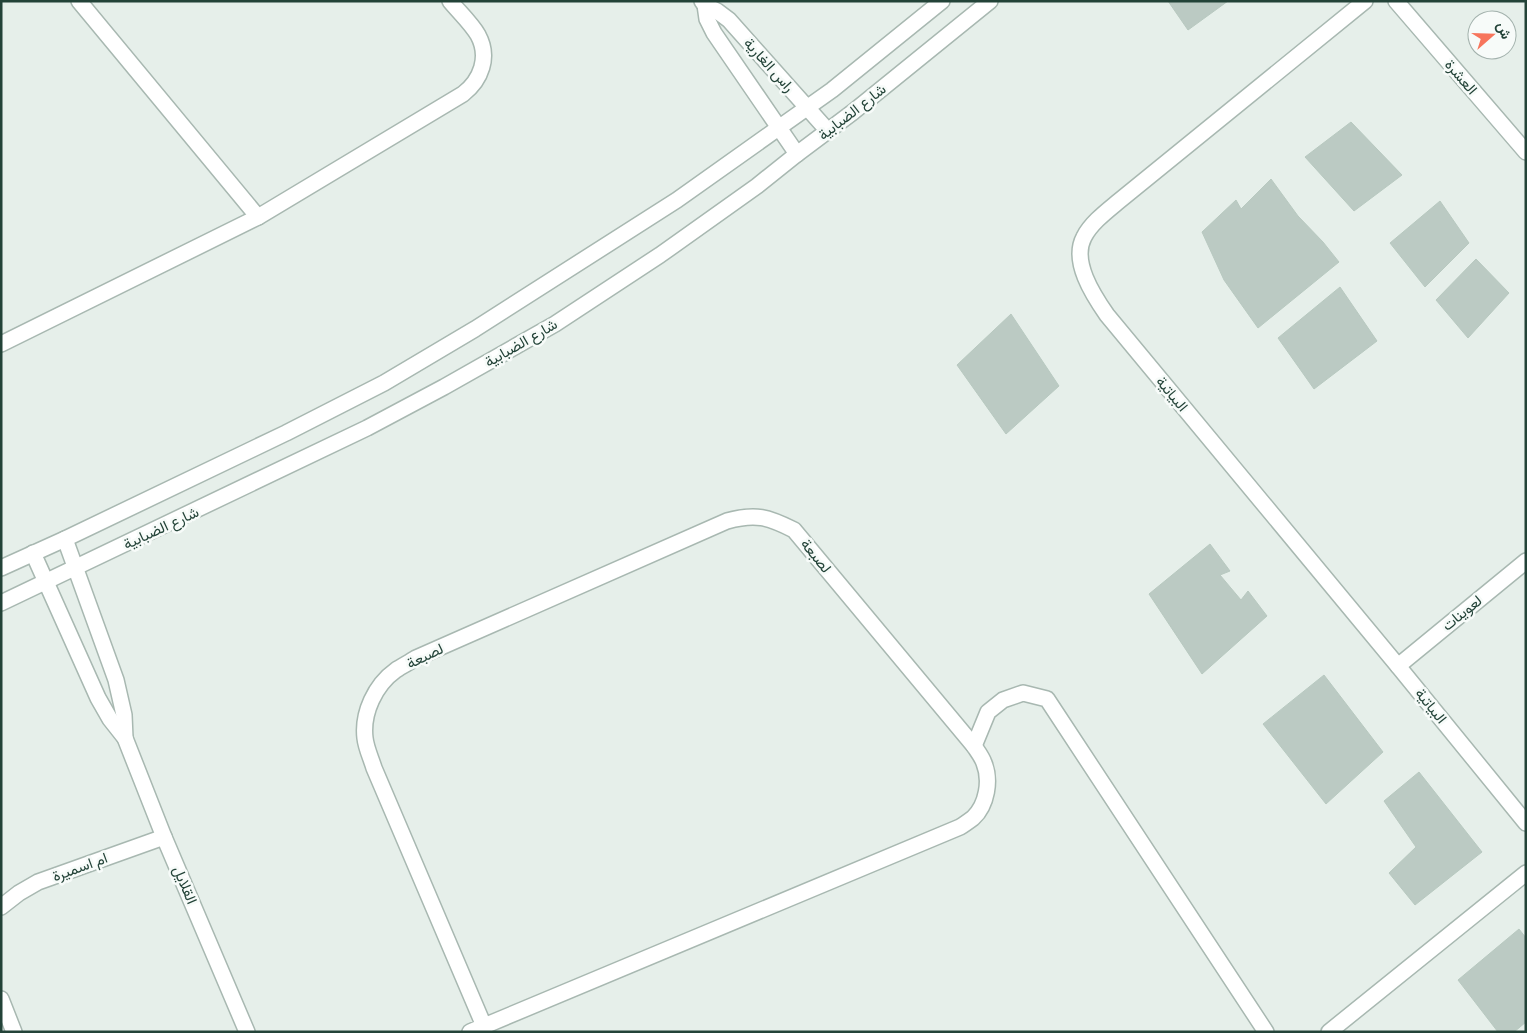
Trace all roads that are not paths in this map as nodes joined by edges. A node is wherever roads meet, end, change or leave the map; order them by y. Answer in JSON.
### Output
{"nodes":[{"id":1,"x":79,"y":1,"type":"edge"},
{"id":2,"x":450,"y":1,"type":"edge"},
{"id":3,"x":942,"y":1,"type":"edge"},
{"id":4,"x":990,"y":1,"type":"edge"},
{"id":5,"x":1366,"y":1,"type":"edge"},
{"id":6,"x":1396,"y":1,"type":"edge"},
{"id":7,"x":704,"y":3,"type":"edge"},
{"id":8,"x":807,"y":108,"type":"junction"},
{"id":9,"x":780,"y":128,"type":"junction"},
{"id":10,"x":828,"y":131,"type":"junction"},
{"id":11,"x":1526,"y":152,"type":"edge"},
{"id":12,"x":797,"y":154,"type":"junction"},
{"id":13,"x":258,"y":217,"type":"junction"},
{"id":14,"x":1,"y":344,"type":"edge"},
{"id":15,"x":65,"y":539,"type":"junction"},
{"id":16,"x":33,"y":553,"type":"junction"},
{"id":17,"x":1526,"y":561,"type":"edge"},
{"id":18,"x":1,"y":568,"type":"edge"},
{"id":19,"x":76,"y":568,"type":"junction"},
{"id":20,"x":46,"y":582,"type":"junction"},
{"id":21,"x":1,"y":603,"type":"edge"},
{"id":22,"x":1398,"y":666,"type":"junction"},
{"id":23,"x":125,"y":738,"type":"junction"},
{"id":24,"x":974,"y":746,"type":"junction"},
{"id":25,"x":1526,"y":824,"type":"edge"},
{"id":26,"x":164,"y":837,"type":"junction"},
{"id":27,"x":1526,"y":873,"type":"edge"},
{"id":28,"x":1,"y":907,"type":"edge"},
{"id":29,"x":1,"y":999,"type":"edge"},
{"id":30,"x":477,"y":1029,"type":"edge"},
{"id":31,"x":14,"y":1032,"type":"edge"},
{"id":32,"x":247,"y":1032,"type":"edge"},
{"id":33,"x":1266,"y":1032,"type":"edge"},
{"id":34,"x":1330,"y":1032,"type":"edge"}],
"edges":[{"from":1,"to":13,"type":"street"},
{"from":2,"to":13,"type":"street"},
{"from":3,"to":8,"type":"street","name":"شارع الضبابية"},
{"from":4,"to":10,"type":"street","name":"شارع الضبابية"},
{"from":5,"to":22,"type":"street","name":"البياتية"},
{"from":6,"to":11,"type":"street","name":"العشرة"},
{"from":7,"to":8,"type":"street","name":"راس الغارية"},
{"from":7,"to":9,"type":"street","name":"راس الغارية"},
{"from":8,"to":9,"type":"street","name":"شارع الضبابية"},
{"from":8,"to":10,"type":"street","name":"راس الغارية"},
{"from":9,"to":12,"type":"street","name":"راس الغارية"},
{"from":9,"to":15,"type":"street","name":"شارع الضبابية"},
{"from":10,"to":12,"type":"street","name":"شارع الضبابية"},
{"from":12,"to":19,"type":"street","name":"شارع الضبابية"},
{"from":13,"to":14,"type":"street"},
{"from":15,"to":16,"type":"street","name":"شارع الضبابية"},
{"from":15,"to":19,"type":"street","name":"القلايل"},
{"from":16,"to":18,"type":"street","name":"شارع الضبابية"},
{"from":16,"to":20,"type":"street","name":"القلايل"},
{"from":17,"to":22,"type":"street","name":"لعوينات"},
{"from":19,"to":20,"type":"street","name":"شارع الضبابية"},
{"from":19,"to":23,"type":"street","name":"القلايل"},
{"from":20,"to":21,"type":"street","name":"شارع الضبابية"},
{"from":20,"to":23,"type":"street","name":"القلايل"},
{"from":22,"to":25,"type":"street","name":"البياتية"},
{"from":23,"to":26,"type":"street","name":"القلايل"},
{"from":24,"to":30,"type":"street","name":"لصبعة"},
{"from":24,"to":30,"type":"street","name":"لصبعة"},
{"from":24,"to":33,"type":"street"},
{"from":26,"to":28,"type":"street","name":"ام اسميرة"},
{"from":26,"to":32,"type":"street","name":"القلايل"},
{"from":27,"to":34,"type":"street"},
{"from":29,"to":31,"type":"street"}]}
